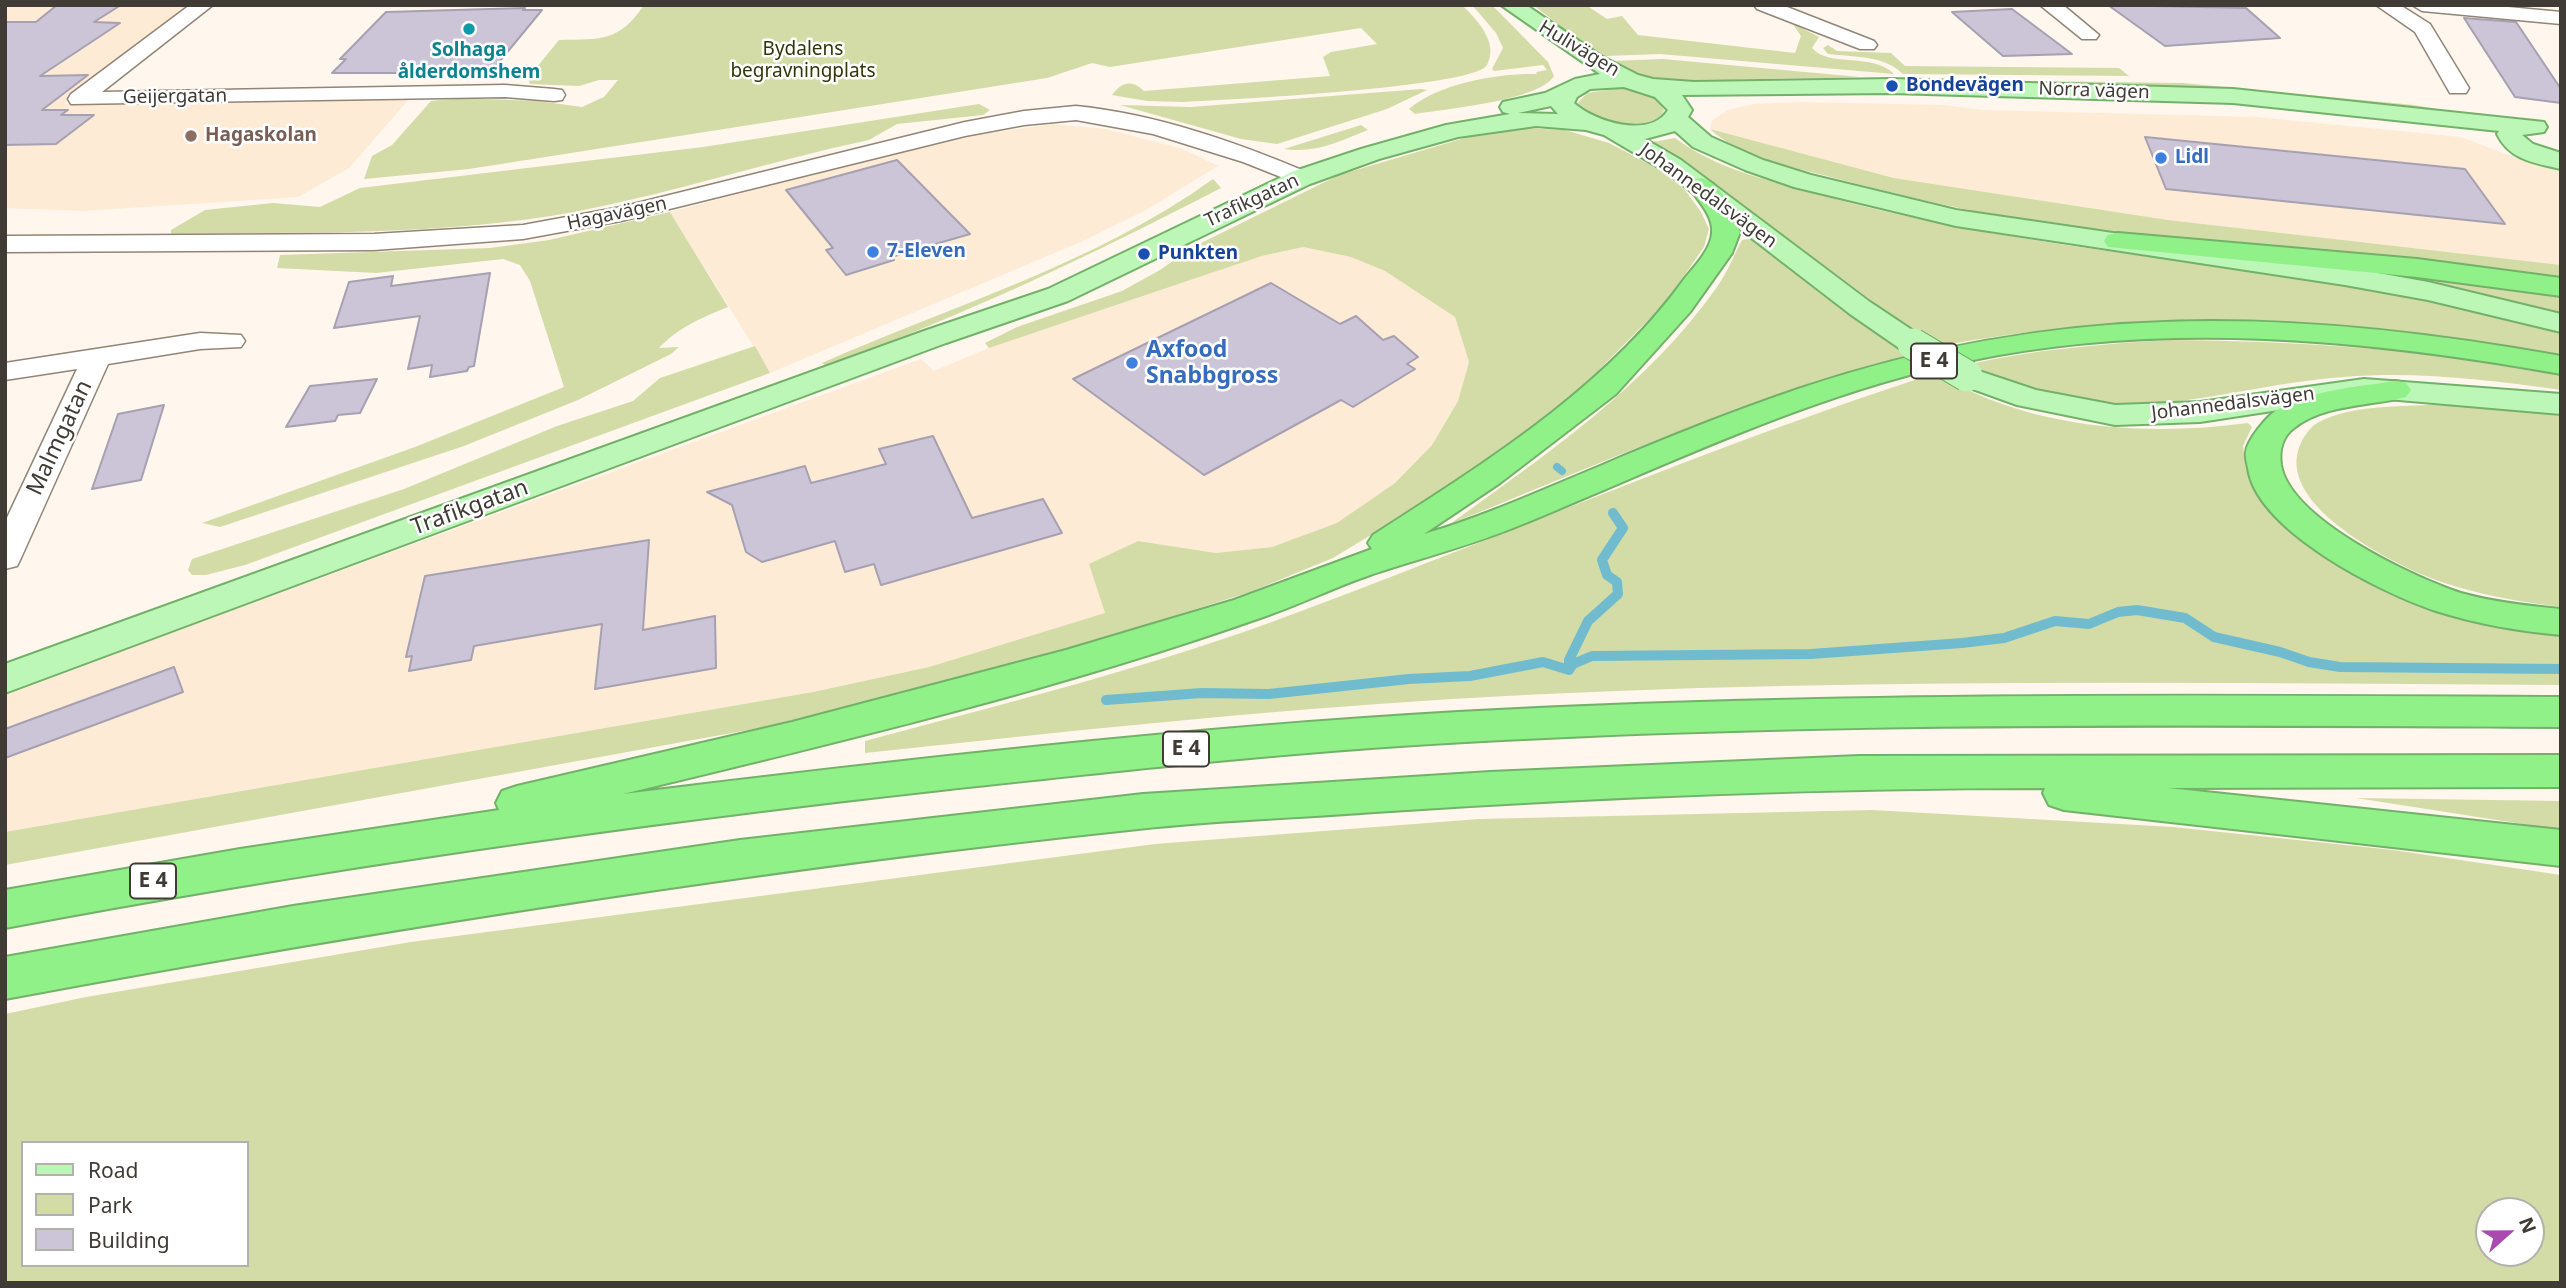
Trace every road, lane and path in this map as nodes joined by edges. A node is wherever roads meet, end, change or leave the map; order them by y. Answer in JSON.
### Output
{"nodes":[{"id":1,"x":203,"y":5,"type":"edge"},
{"id":2,"x":1764,"y":5,"type":"edge"},
{"id":3,"x":2050,"y":5,"type":"edge"},
{"id":4,"x":2422,"y":5,"type":"edge"},
{"id":5,"x":2392,"y":6,"type":"edge"},
{"id":6,"x":1517,"y":10,"type":"edge"},
{"id":7,"x":2561,"y":18,"type":"edge"},
{"id":8,"x":2089,"y":35,"type":"dead end"},
{"id":9,"x":1867,"y":45,"type":"dead end"},
{"id":10,"x":1643,"y":84,"type":"junction"},
{"id":11,"x":2458,"y":88,"type":"dead end"},
{"id":12,"x":1572,"y":89,"type":"junction"},
{"id":13,"x":554,"y":94,"type":"dead end"},
{"id":14,"x":1678,"y":117,"type":"junction"},
{"id":15,"x":1596,"y":126,"type":"junction"},
{"id":16,"x":2561,"y":132,"type":"edge"},
{"id":17,"x":2526,"y":137,"type":"junction"},
{"id":18,"x":2561,"y":161,"type":"edge"},
{"id":19,"x":1281,"y":177,"type":"junction"},
{"id":20,"x":1702,"y":186,"type":"junction"},
{"id":21,"x":2118,"y":241,"type":"junction"},
{"id":22,"x":5,"y":244,"type":"edge"},
{"id":23,"x":2561,"y":287,"type":"edge"},
{"id":24,"x":2561,"y":323,"type":"edge"},
{"id":25,"x":230,"y":341,"type":"dead end"},
{"id":26,"x":97,"y":357,"type":"junction"},
{"id":27,"x":2561,"y":365,"type":"edge"},
{"id":28,"x":5,"y":372,"type":"edge"},
{"id":29,"x":2395,"y":390,"type":"junction"},
{"id":30,"x":2561,"y":404,"type":"edge"},
{"id":31,"x":5,"y":558,"type":"edge"},
{"id":32,"x":1339,"y":573,"type":"junction"},
{"id":33,"x":2561,"y":622,"type":"edge"},
{"id":34,"x":5,"y":679,"type":"edge"},
{"id":35,"x":2561,"y":712,"type":"edge"},
{"id":36,"x":2561,"y":771,"type":"edge"},
{"id":37,"x":1859,"y":772,"type":"junction"},
{"id":38,"x":2561,"y":848,"type":"edge"},
{"id":39,"x":302,"y":855,"type":"junction"},
{"id":40,"x":5,"y":909,"type":"edge"},
{"id":41,"x":5,"y":978,"type":"edge"}],
"edges":[{"from":1,"to":13,"type":"street","name":"Geijergatan"},
{"from":2,"to":9,"type":"street"},
{"from":3,"to":8,"type":"street"},
{"from":4,"to":7,"type":"street"},
{"from":5,"to":11,"type":"street"},
{"from":6,"to":10,"type":"main road","name":"Hulivägen"},
{"from":6,"to":12,"type":"main road","name":"Hulivägen"},
{"from":10,"to":12,"type":"main road","name":"Norra vägen"},
{"from":10,"to":14,"type":"main road","name":"Johannedalsvägen"},
{"from":10,"to":17,"type":"main road","name":"Norra vägen"},
{"from":12,"to":15,"type":"main road","name":"Hulivägen"},
{"from":12,"to":19,"type":"main road","name":"Trafikgatan"},
{"from":14,"to":15,"type":"main road","name":"Norra vägen"},
{"from":14,"to":17,"type":"main road","name":"Norra vägen"},
{"from":14,"to":21,"type":"main road","name":"Johannedalsvägen"},
{"from":15,"to":19,"type":"main road","name":"Trafikgatan"},
{"from":15,"to":20,"type":"main road","name":"Johannedalsvägen"},
{"from":16,"to":17,"type":"main road"},
{"from":17,"to":18,"type":"main road"},
{"from":19,"to":22,"type":"street","name":"Hagavägen"},
{"from":19,"to":34,"type":"main road","name":"Trafikgatan"},
{"from":20,"to":29,"type":"main road","name":"Johannedalsvägen","bridge":true},
{"from":20,"to":32,"type":"highway","number":"E 4"},
{"from":21,"to":23,"type":"highway"},
{"from":21,"to":24,"type":"main road","name":"Johannedalsvägen"},
{"from":25,"to":26,"type":"street","name":"Malmgatan"},
{"from":26,"to":28,"type":"street","name":"Malmgatan"},
{"from":26,"to":31,"type":"street","name":"Malmgatan"},
{"from":27,"to":32,"type":"highway","number":"E 4"},
{"from":29,"to":30,"type":"main road","name":"Johannedalsvägen"},
{"from":29,"to":33,"type":"highway"},
{"from":32,"to":39,"type":"highway","number":"E 4"},
{"from":35,"to":39,"type":"highway","number":"E 4"},
{"from":36,"to":37,"type":"highway"},
{"from":37,"to":38,"type":"highway"},
{"from":37,"to":41,"type":"highway"},
{"from":39,"to":40,"type":"highway","number":"E 4"}]}
